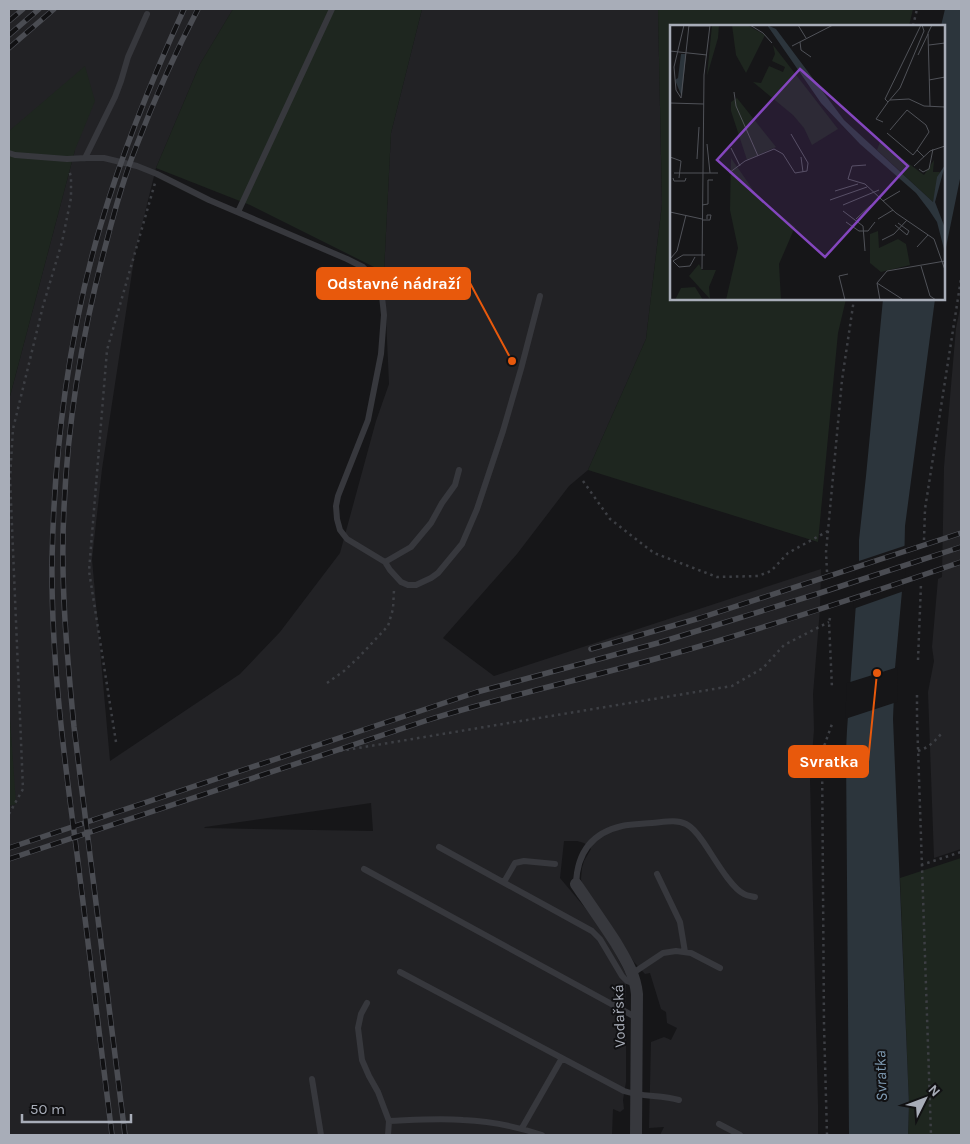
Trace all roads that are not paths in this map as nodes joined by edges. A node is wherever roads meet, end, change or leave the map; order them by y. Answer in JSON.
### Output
{"nodes":[{"id":1,"x":332,"y":9,"type":"edge"},
{"id":2,"x":147,"y":14,"type":"dead end"},
{"id":3,"x":9,"y":153,"type":"edge"},
{"id":4,"x":86,"y":158,"type":"junction"},
{"id":5,"x":238,"y":212,"type":"junction"},
{"id":6,"x":540,"y":296,"type":"dead end"},
{"id":7,"x":459,"y":470,"type":"dead end"},
{"id":8,"x":385,"y":562,"type":"junction"},
{"id":9,"x":439,"y":847,"type":"dead end"},
{"id":10,"x":554,"y":864,"type":"dead end"},
{"id":11,"x":364,"y":869,"type":"dead end"},
{"id":12,"x":657,"y":874,"type":"dead end"},
{"id":13,"x":504,"y":882,"type":"junction"},
{"id":14,"x":576,"y":884,"type":"joint"},
{"id":15,"x":755,"y":898,"type":"dead end"},
{"id":16,"x":685,"y":952,"type":"junction"},
{"id":17,"x":720,"y":968,"type":"dead end"},
{"id":18,"x":400,"y":972,"type":"dead end"},
{"id":19,"x":634,"y":979,"type":"junction"},
{"id":20,"x":367,"y":1002,"type":"dead end"},
{"id":21,"x":637,"y":1018,"type":"junction"},
{"id":22,"x":562,"y":1058,"type":"junction"},
{"id":23,"x":312,"y":1080,"type":"dead end"},
{"id":24,"x":636,"y":1095,"type":"junction"},
{"id":25,"x":679,"y":1100,"type":"dead end"},
{"id":26,"x":389,"y":1121,"type":"junction"},
{"id":27,"x":719,"y":1124,"type":"dead end"},
{"id":28,"x":522,"y":1128,"type":"junction"},
{"id":29,"x":321,"y":1135,"type":"edge"},
{"id":30,"x":388,"y":1135,"type":"edge"},
{"id":31,"x":542,"y":1135,"type":"edge"},
{"id":32,"x":636,"y":1135,"type":"edge"},
{"id":33,"x":740,"y":1135,"type":"edge"}],
"edges":[{"from":1,"to":5,"type":"lane"},
{"from":2,"to":4,"type":"lane"},
{"from":3,"to":4,"type":"lane"},
{"from":4,"to":5,"type":"lane"},
{"from":5,"to":8,"type":"lane"},
{"from":6,"to":8,"type":"lane"},
{"from":7,"to":8,"type":"lane"},
{"from":9,"to":13,"type":"lane"},
{"from":10,"to":13,"type":"lane"},
{"from":11,"to":21,"type":"lane"},
{"from":12,"to":16,"type":"lane"},
{"from":13,"to":19,"type":"lane"},
{"from":14,"to":15,"type":"lane"},
{"from":14,"to":19,"type":"street","name":"Vodařská"},
{"from":16,"to":17,"type":"lane"},
{"from":16,"to":19,"type":"lane"},
{"from":18,"to":22,"type":"lane"},
{"from":19,"to":21,"type":"street","name":"Vodařská"},
{"from":20,"to":26,"type":"lane"},
{"from":21,"to":24,"type":"street","name":"Vodařská"},
{"from":22,"to":24,"type":"lane"},
{"from":22,"to":28,"type":"lane"},
{"from":23,"to":29,"type":"lane"},
{"from":24,"to":25,"type":"lane"},
{"from":24,"to":32,"type":"street","name":"Vodařská"},
{"from":26,"to":28,"type":"lane"},
{"from":26,"to":30,"type":"lane"},
{"from":27,"to":33,"type":"lane"},
{"from":28,"to":31,"type":"lane"}]}
